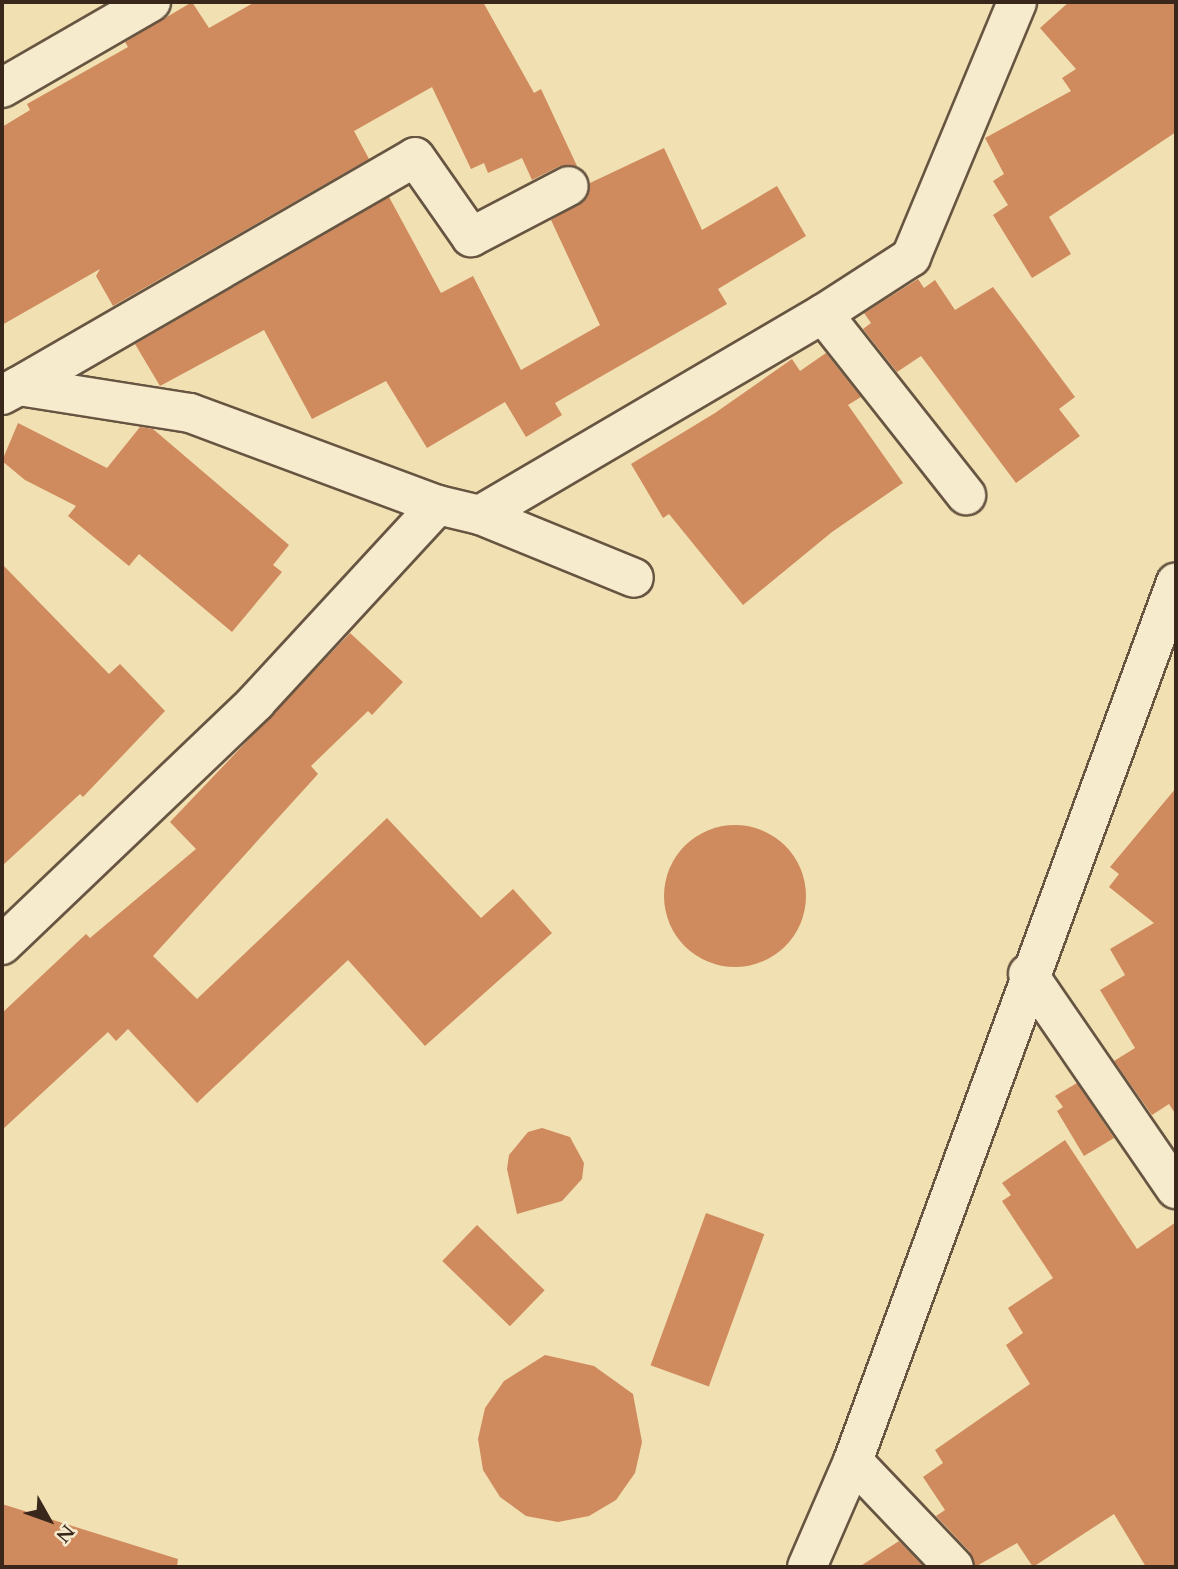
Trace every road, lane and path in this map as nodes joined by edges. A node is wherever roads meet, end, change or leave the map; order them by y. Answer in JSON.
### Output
{"nodes":[{"id":1,"x":151,"y":2,"type":"edge"},
{"id":2,"x":1017,"y":2,"type":"edge"},
{"id":3,"x":2,"y":88,"type":"edge"},
{"id":4,"x":569,"y":186,"type":"dead end"},
{"id":5,"x":823,"y":314,"type":"junction"},
{"id":6,"x":10,"y":391,"type":"edge"},
{"id":7,"x":966,"y":495,"type":"dead end"},
{"id":8,"x":438,"y":505,"type":"junction"},
{"id":9,"x":480,"y":515,"type":"junction"},
{"id":10,"x":635,"y":578,"type":"dead end"},
{"id":11,"x":1176,"y":582,"type":"edge"},
{"id":12,"x":2,"y":945,"type":"edge"},
{"id":13,"x":1028,"y":974,"type":"junction"},
{"id":14,"x":1176,"y":1189,"type":"edge"},
{"id":15,"x":853,"y":1461,"type":"junction"},
{"id":16,"x":807,"y":1567,"type":"edge"},
{"id":17,"x":954,"y":1567,"type":"edge"}],
"edges":[{"from":1,"to":3,"type":"street"},
{"from":2,"to":5,"type":"street"},
{"from":4,"to":6,"type":"street"},
{"from":5,"to":7,"type":"street"},
{"from":5,"to":9,"type":"street"},
{"from":6,"to":8,"type":"street"},
{"from":8,"to":9,"type":"street"},
{"from":8,"to":12,"type":"street"},
{"from":9,"to":10,"type":"street"},
{"from":11,"to":13,"type":"street"},
{"from":13,"to":14,"type":"street"},
{"from":13,"to":15,"type":"street"},
{"from":15,"to":16,"type":"street"},
{"from":15,"to":17,"type":"street"}]}
